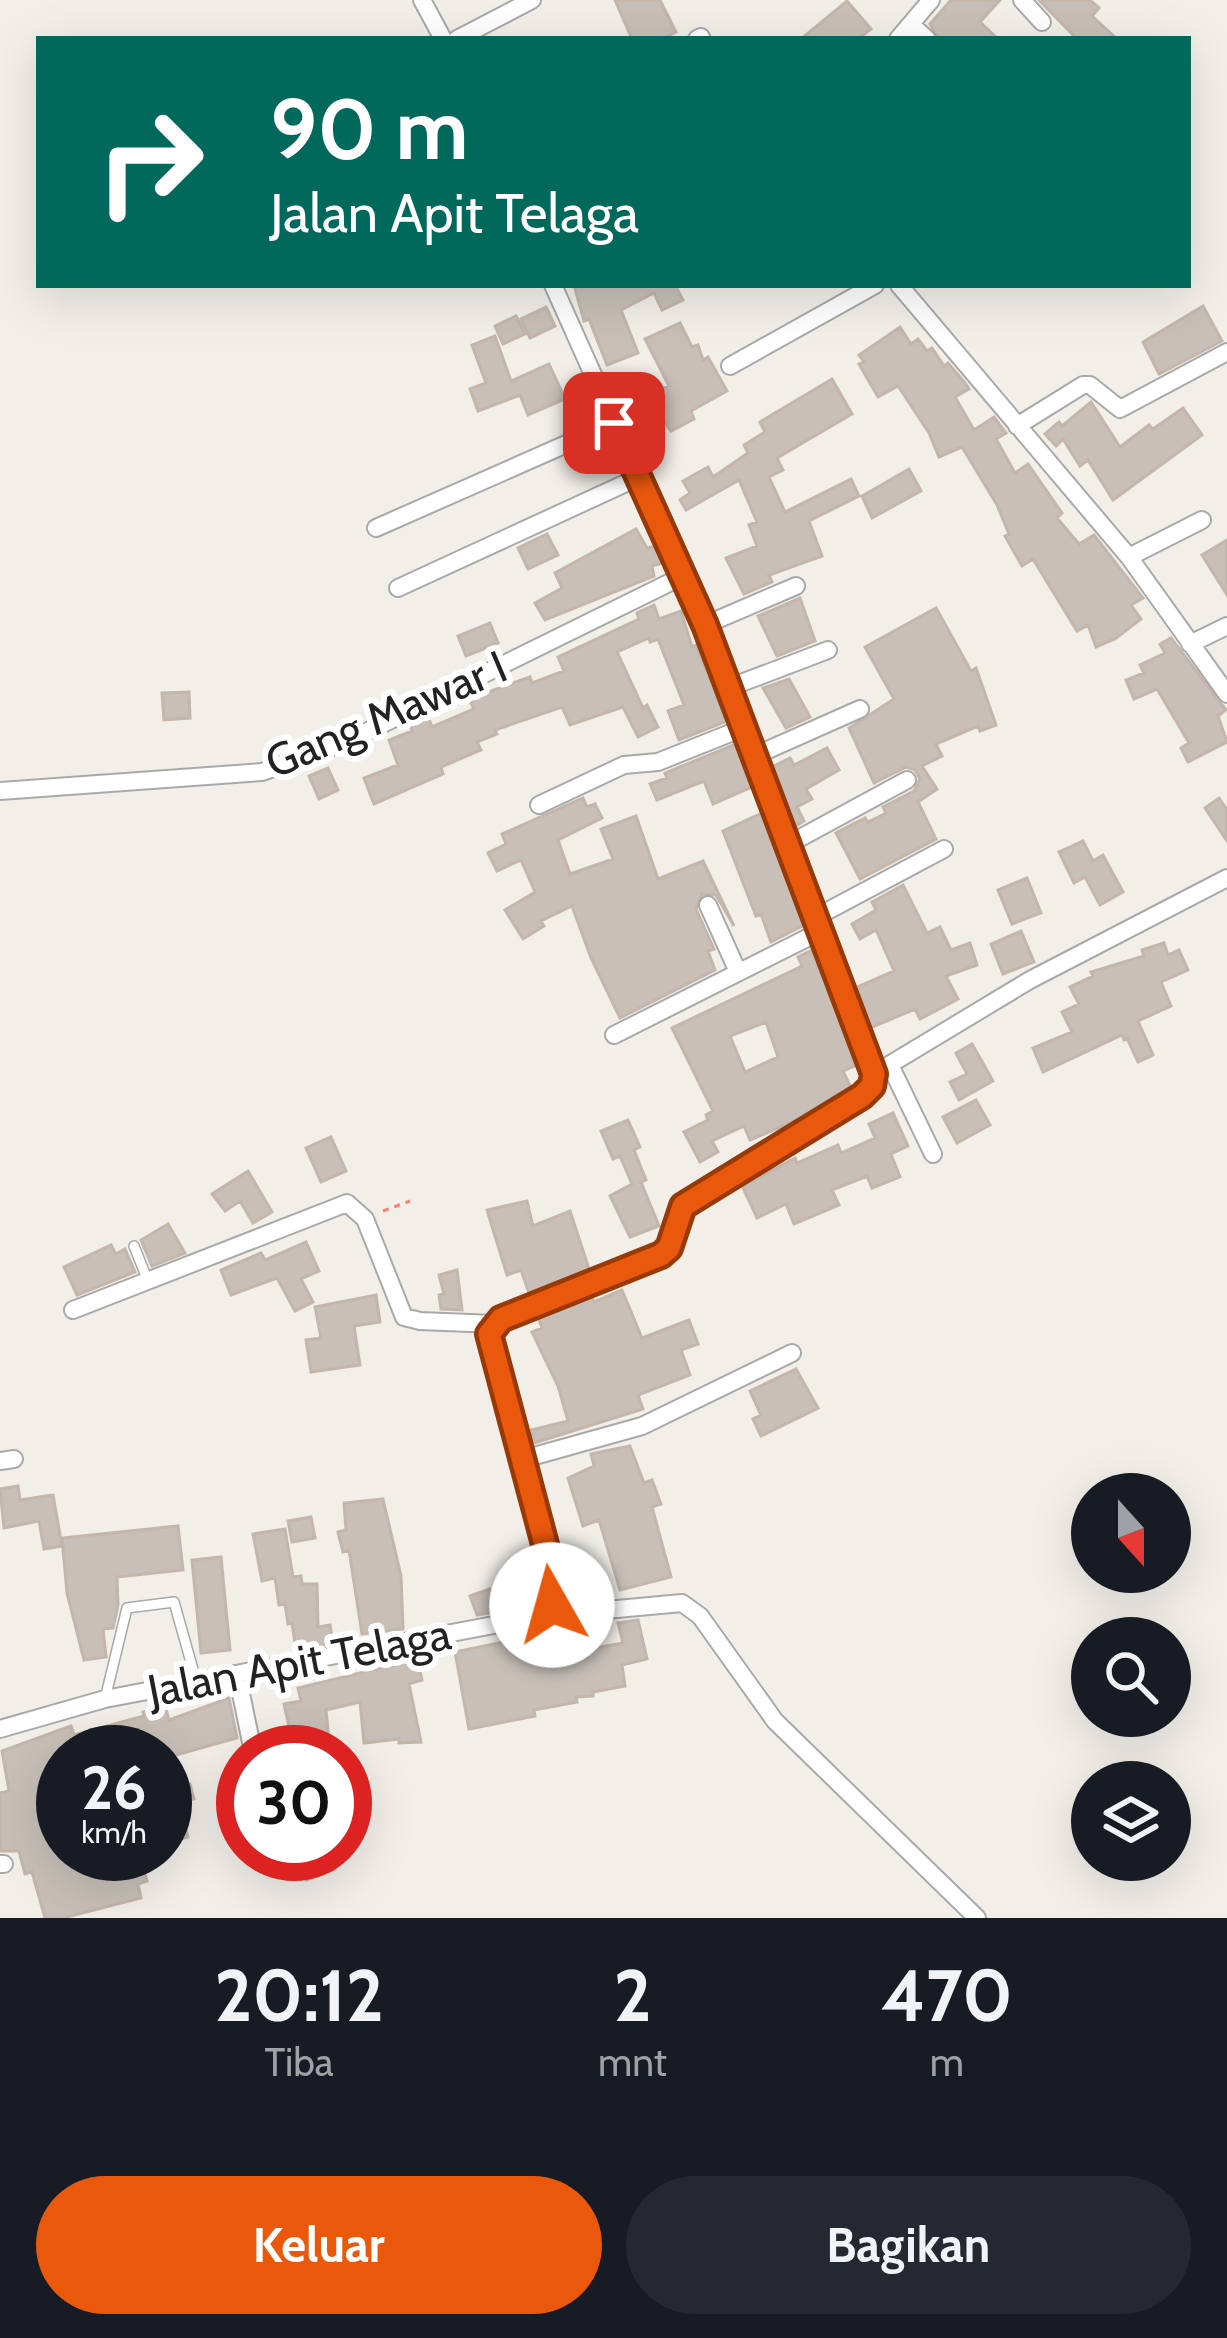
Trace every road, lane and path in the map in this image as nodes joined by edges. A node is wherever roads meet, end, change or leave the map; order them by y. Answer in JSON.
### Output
{"nodes":[{"id":1,"x":422,"y":0,"type":"edge"},
{"id":2,"x":532,"y":0,"type":"edge"},
{"id":3,"x":931,"y":0,"type":"edge"},
{"id":4,"x":1022,"y":0,"type":"edge"},
{"id":5,"x":1042,"y":22,"type":"dead end"},
{"id":6,"x":912,"y":25,"type":"junction"},
{"id":7,"x":441,"y":36,"type":"edge"},
{"id":8,"x":463,"y":36,"type":"edge"},
{"id":9,"x":901,"y":36,"type":"edge"},
{"id":10,"x":924,"y":36,"type":"edge"},
{"id":11,"x":554,"y":288,"type":"edge"},
{"id":12,"x":870,"y":288,"type":"edge"},
{"id":13,"x":902,"y":288,"type":"edge"},
{"id":14,"x":1227,"y":352,"type":"edge"},
{"id":15,"x":730,"y":366,"type":"dead end"},
{"id":16,"x":614,"y":423,"type":"junction"},
{"id":17,"x":1017,"y":426,"type":"junction"},
{"id":18,"x":639,"y":477,"type":"junction"},
{"id":19,"x":1202,"y":520,"type":"dead end"},
{"id":20,"x":376,"y":528,"type":"dead end"},
{"id":21,"x":1129,"y":557,"type":"junction"},
{"id":22,"x":682,"y":576,"type":"junction"},
{"id":23,"x":796,"y":586,"type":"dead end"},
{"id":24,"x":398,"y":588,"type":"dead end"},
{"id":25,"x":705,"y":625,"type":"junction"},
{"id":26,"x":1227,"y":626,"type":"edge"},
{"id":27,"x":1190,"y":644,"type":"junction"},
{"id":28,"x":828,"y":650,"type":"dead end"},
{"id":29,"x":728,"y":688,"type":"junction"},
{"id":30,"x":1227,"y":694,"type":"edge"},
{"id":31,"x":860,"y":709,"type":"dead end"},
{"id":32,"x":743,"y":728,"type":"junction"},
{"id":33,"x":754,"y":756,"type":"junction"},
{"id":34,"x":907,"y":780,"type":"dead end"},
{"id":35,"x":0,"y":791,"type":"edge"},
{"id":36,"x":539,"y":805,"type":"dead end"},
{"id":37,"x":789,"y":844,"type":"junction"},
{"id":38,"x":944,"y":849,"type":"dead end"},
{"id":39,"x":1227,"y":878,"type":"edge"},
{"id":40,"x":708,"y":905,"type":"dead end"},
{"id":41,"x":821,"y":923,"type":"junction"},
{"id":42,"x":738,"y":973,"type":"junction"},
{"id":43,"x":614,"y":1035,"type":"dead end"},
{"id":44,"x":882,"y":1069,"type":"junction"},
{"id":45,"x":933,"y":1154,"type":"dead end"},
{"id":46,"x":410,"y":1202,"type":"dead end"},
{"id":47,"x":394,"y":1206,"type":"dead end"},
{"id":48,"x":134,"y":1246,"type":"dead end"},
{"id":49,"x":148,"y":1280,"type":"junction"},
{"id":50,"x":73,"y":1310,"type":"dead end"},
{"id":51,"x":495,"y":1324,"type":"junction"},
{"id":52,"x":792,"y":1353,"type":"dead end"},
{"id":53,"x":520,"y":1460,"type":"junction"},
{"id":54,"x":541,"y":1616,"type":"junction"},
{"id":55,"x":237,"y":1674,"type":"junction"},
{"id":56,"x":196,"y":1679,"type":"junction"},
{"id":57,"x":105,"y":1699,"type":"junction"},
{"id":58,"x":248,"y":1725,"type":"edge"},
{"id":59,"x":0,"y":1730,"type":"edge"},
{"id":60,"x":977,"y":1918,"type":"edge"}],
"edges":[{"from":1,"to":7,"type":"street"},
{"from":2,"to":8,"type":"street"},
{"from":3,"to":6,"type":"street"},
{"from":4,"to":5,"type":"street"},
{"from":6,"to":9,"type":"street"},
{"from":6,"to":10,"type":"street"},
{"from":11,"to":16,"type":"street"},
{"from":12,"to":15,"type":"street"},
{"from":13,"to":17,"type":"street"},
{"from":14,"to":17,"type":"street"},
{"from":16,"to":18,"type":"street"},
{"from":16,"to":20,"type":"street"},
{"from":17,"to":21,"type":"street"},
{"from":18,"to":22,"type":"street"},
{"from":18,"to":24,"type":"street"},
{"from":19,"to":21,"type":"street"},
{"from":21,"to":27,"type":"street"},
{"from":22,"to":25,"type":"street"},
{"from":22,"to":35,"type":"street","name":"Gang Mawar I"},
{"from":23,"to":25,"type":"street"},
{"from":25,"to":29,"type":"street"},
{"from":26,"to":27,"type":"street"},
{"from":27,"to":30,"type":"street"},
{"from":28,"to":29,"type":"street"},
{"from":29,"to":32,"type":"street"},
{"from":31,"to":33,"type":"street"},
{"from":32,"to":33,"type":"street"},
{"from":32,"to":36,"type":"street"},
{"from":33,"to":37,"type":"street"},
{"from":34,"to":37,"type":"street"},
{"from":37,"to":41,"type":"street"},
{"from":38,"to":41,"type":"street"},
{"from":39,"to":44,"type":"street"},
{"from":40,"to":42,"type":"street"},
{"from":41,"to":42,"type":"street"},
{"from":41,"to":44,"type":"street"},
{"from":42,"to":43,"type":"street"},
{"from":44,"to":45,"type":"street"},
{"from":44,"to":51,"type":"street"},
{"from":46,"to":47,"type":"path"},
{"from":48,"to":49,"type":"lane"},
{"from":49,"to":50,"type":"street"},
{"from":49,"to":51,"type":"street"},
{"from":51,"to":53,"type":"street"},
{"from":52,"to":53,"type":"street"},
{"from":53,"to":54,"type":"street"},
{"from":54,"to":55,"type":"street","name":"Jalan Apit Telaga"},
{"from":54,"to":60,"type":"street","name":"Jalan Apit Telaga"},
{"from":55,"to":56,"type":"street","name":"Jalan Apit Telaga"},
{"from":55,"to":58,"type":"street"},
{"from":56,"to":57,"type":"street","name":"Jalan Apit Telaga"},
{"from":56,"to":57,"type":"lane"},
{"from":57,"to":59,"type":"street","name":"Jalan Apit Telaga"}]}
